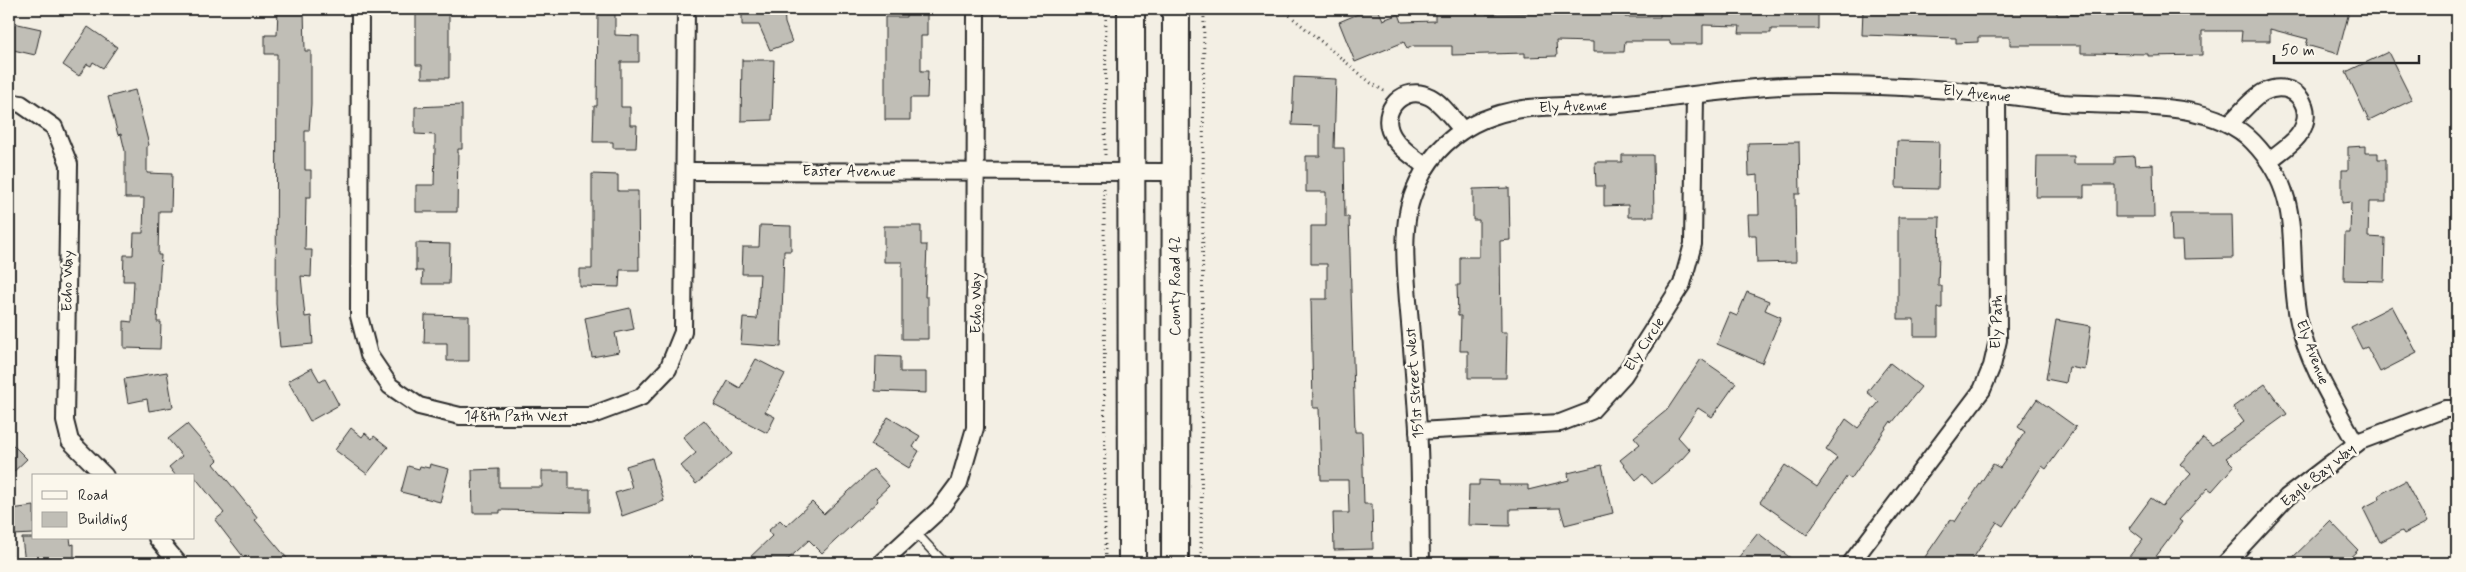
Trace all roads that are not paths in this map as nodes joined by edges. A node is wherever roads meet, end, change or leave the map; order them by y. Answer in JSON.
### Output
{"nodes":[{"id":1,"x":360,"y":9,"type":"edge"},
{"id":2,"x":686,"y":9,"type":"edge"},
{"id":3,"x":976,"y":9,"type":"edge"},
{"id":4,"x":1131,"y":9,"type":"edge"},
{"id":5,"x":1176,"y":9,"type":"edge"},
{"id":6,"x":1997,"y":94,"type":"junction"},
{"id":7,"x":1695,"y":95,"type":"junction"},
{"id":8,"x":9,"y":102,"type":"edge"},
{"id":9,"x":2230,"y":123,"type":"junction"},
{"id":10,"x":1463,"y":130,"type":"junction"},
{"id":11,"x":2269,"y":161,"type":"junction"},
{"id":12,"x":1426,"y":167,"type":"junction"},
{"id":13,"x":685,"y":171,"type":"junction"},
{"id":14,"x":976,"y":171,"type":"junction"},
{"id":15,"x":1131,"y":172,"type":"junction"},
{"id":16,"x":1175,"y":172,"type":"junction"},
{"id":17,"x":1410,"y":204,"type":"joint"},
{"id":18,"x":2457,"y":409,"type":"edge"},
{"id":19,"x":1418,"y":431,"type":"junction"},
{"id":20,"x":2356,"y":444,"type":"junction"},
{"id":21,"x":102,"y":474,"type":"edge"},
{"id":22,"x":915,"y":532,"type":"junction"},
{"id":23,"x":159,"y":540,"type":"edge"},
{"id":24,"x":178,"y":563,"type":"edge"},
{"id":25,"x":881,"y":563,"type":"edge"},
{"id":26,"x":944,"y":563,"type":"edge"},
{"id":27,"x":1132,"y":563,"type":"edge"},
{"id":28,"x":1175,"y":563,"type":"edge"},
{"id":29,"x":1421,"y":563,"type":"edge"},
{"id":30,"x":1851,"y":563,"type":"edge"},
{"id":31,"x":2226,"y":563,"type":"edge"}],
"edges":[{"from":1,"to":13,"type":"street","name":"148th Path West"},
{"from":2,"to":13,"type":"street"},
{"from":3,"to":14,"type":"street","name":"Echo Way"},
{"from":4,"to":15,"type":"highway"},
{"from":5,"to":16,"type":"highway","name":"County Road 42"},
{"from":6,"to":7,"type":"street","name":"Ely Avenue"},
{"from":6,"to":9,"type":"street","name":"Ely Avenue"},
{"from":6,"to":30,"type":"street","name":"Ely Path"},
{"from":7,"to":10,"type":"street","name":"Ely Avenue"},
{"from":7,"to":19,"type":"street","name":"Ely Circle"},
{"from":8,"to":21,"type":"street","name":"Echo Way"},
{"from":9,"to":11,"type":"street","name":"Ely Avenue"},
{"from":9,"to":11,"type":"street"},
{"from":10,"to":12,"type":"street","name":"Ely Avenue"},
{"from":10,"to":12,"type":"street"},
{"from":11,"to":20,"type":"street","name":"Ely Avenue"},
{"from":12,"to":17,"type":"street","name":"Ely Avenue"},
{"from":13,"to":14,"type":"street","name":"Easter Avenue"},
{"from":14,"to":15,"type":"street","name":"Easter Avenue"},
{"from":14,"to":22,"type":"street","name":"Echo Way"},
{"from":15,"to":16,"type":"street","name":"Easter Avenue"},
{"from":15,"to":27,"type":"highway"},
{"from":16,"to":28,"type":"highway","name":"County Road 42"},
{"from":17,"to":19,"type":"street","name":"151st Street West"},
{"from":18,"to":20,"type":"street","name":"Eagle Bay Way"},
{"from":19,"to":29,"type":"street","name":"151st Street West"},
{"from":20,"to":31,"type":"street","name":"Eagle Bay Way"},
{"from":22,"to":25,"type":"street","name":"Echo Way"},
{"from":22,"to":26,"type":"lane"},
{"from":23,"to":24,"type":"street"}]}
